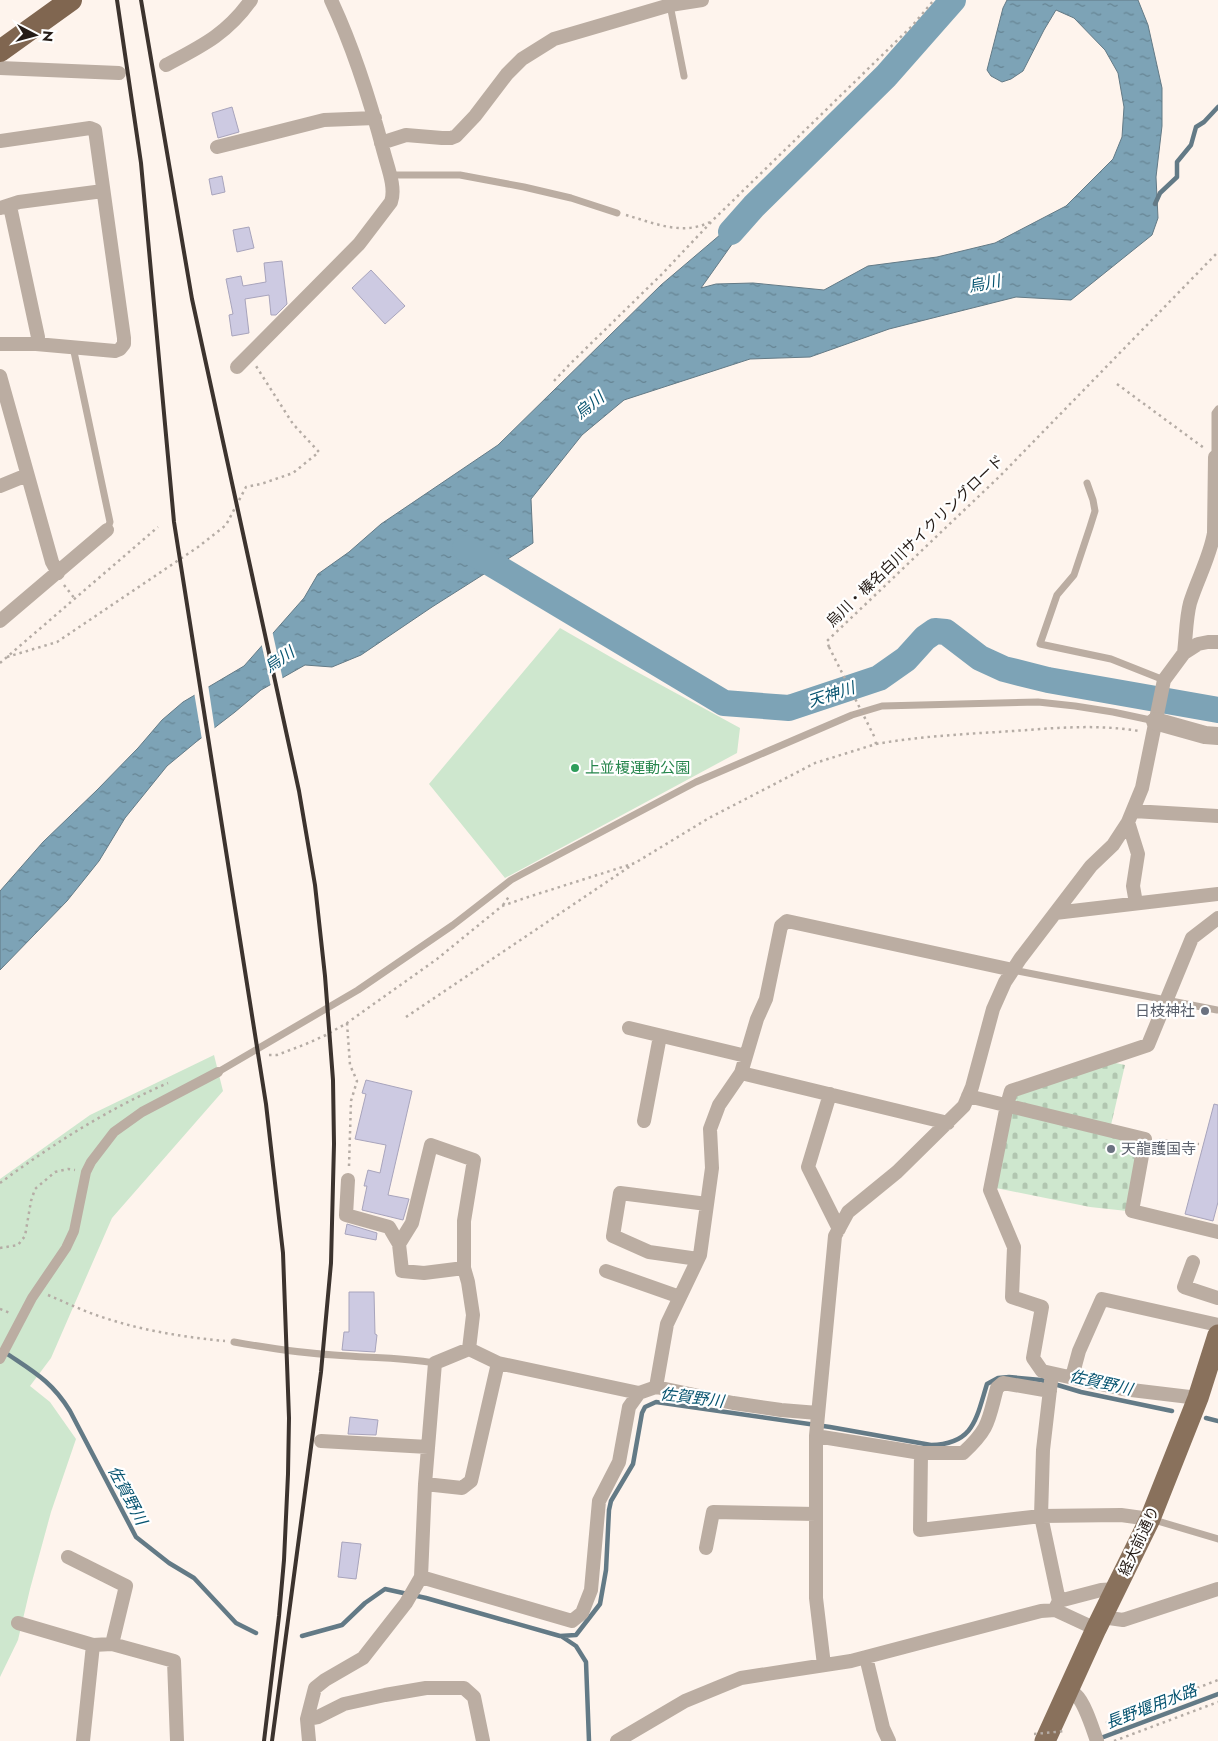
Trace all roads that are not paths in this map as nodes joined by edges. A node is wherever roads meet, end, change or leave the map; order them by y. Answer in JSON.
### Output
{"nodes":[{"id":1,"x":71,"y":0,"type":"edge"},
{"id":2,"x":251,"y":0,"type":"edge"},
{"id":3,"x":331,"y":0,"type":"edge"},
{"id":4,"x":702,"y":0,"type":"edge"},
{"id":5,"x":670,"y":2,"type":"edge"},
{"id":6,"x":0,"y":51,"type":"edge"},
{"id":7,"x":166,"y":65,"type":"dead end"},
{"id":8,"x":0,"y":68,"type":"edge"},
{"id":9,"x":119,"y":73,"type":"dead end"},
{"id":10,"x":684,"y":76,"type":"dead end"},
{"id":11,"x":375,"y":118,"type":"junction"},
{"id":12,"x":0,"y":141,"type":"edge"},
{"id":13,"x":381,"y":143,"type":"junction"},
{"id":14,"x":217,"y":147,"type":"dead end"},
{"id":15,"x":389,"y":174,"type":"junction"},
{"id":16,"x":103,"y":191,"type":"junction"},
{"id":17,"x":4,"y":207,"type":"edge"},
{"id":18,"x":617,"y":213,"type":"road end"},
{"id":19,"x":0,"y":344,"type":"edge"},
{"id":20,"x":36,"y":344,"type":"junction"},
{"id":21,"x":74,"y":347,"type":"junction"},
{"id":22,"x":237,"y":367,"type":"dead end"},
{"id":23,"x":0,"y":376,"type":"edge"},
{"id":24,"x":1218,"y":409,"type":"edge"},
{"id":25,"x":1215,"y":457,"type":"joint"},
{"id":26,"x":27,"y":475,"type":"junction"},
{"id":27,"x":1087,"y":483,"type":"dead end"},
{"id":28,"x":0,"y":486,"type":"edge"},
{"id":29,"x":107,"y":530,"type":"joint"},
{"id":30,"x":1215,"y":547,"type":"edge"},
{"id":31,"x":59,"y":576,"type":"junction"},
{"id":32,"x":0,"y":621,"type":"edge"},
{"id":33,"x":1218,"y":642,"type":"edge"},
{"id":34,"x":1184,"y":653,"type":"junction"},
{"id":35,"x":1163,"y":684,"type":"junction"},
{"id":36,"x":1153,"y":721,"type":"junction"},
{"id":37,"x":1218,"y":736,"type":"edge"},
{"id":38,"x":1130,"y":816,"type":"junction"},
{"id":39,"x":1218,"y":816,"type":"edge"},
{"id":40,"x":1218,"y":894,"type":"edge"},
{"id":41,"x":1136,"y":903,"type":"junction"},
{"id":42,"x":1055,"y":913,"type":"junction"},
{"id":43,"x":1218,"y":918,"type":"edge"},
{"id":44,"x":1013,"y":970,"type":"junction"},
{"id":45,"x":1167,"y":1000,"type":"junction"},
{"id":46,"x":1217,"y":1010,"type":"edge"},
{"id":47,"x":629,"y":1028,"type":"dead end"},
{"id":48,"x":660,"y":1036,"type":"junction"},
{"id":49,"x":746,"y":1056,"type":"junction"},
{"id":50,"x":218,"y":1072,"type":"joint"},
{"id":51,"x":741,"y":1072,"type":"junction"},
{"id":52,"x":830,"y":1094,"type":"junction"},
{"id":53,"x":968,"y":1096,"type":"junction"},
{"id":54,"x":1007,"y":1105,"type":"junction"},
{"id":55,"x":644,"y":1120,"type":"dead end"},
{"id":56,"x":948,"y":1124,"type":"junction"},
{"id":57,"x":348,"y":1180,"type":"road end"},
{"id":58,"x":707,"y":1204,"type":"junction"},
{"id":59,"x":839,"y":1229,"type":"junction"},
{"id":60,"x":1218,"y":1232,"type":"edge"},
{"id":61,"x":399,"y":1244,"type":"junction"},
{"id":62,"x":698,"y":1259,"type":"junction"},
{"id":63,"x":1193,"y":1262,"type":"dead end"},
{"id":64,"x":464,"y":1268,"type":"junction"},
{"id":65,"x":606,"y":1271,"type":"dead end"},
{"id":66,"x":680,"y":1297,"type":"junction"},
{"id":67,"x":1218,"y":1298,"type":"edge"},
{"id":68,"x":1218,"y":1335,"type":"edge"},
{"id":69,"x":234,"y":1342,"type":"road end"},
{"id":70,"x":469,"y":1349,"type":"junction"},
{"id":71,"x":0,"y":1359,"type":"edge"},
{"id":72,"x":435,"y":1363,"type":"junction"},
{"id":73,"x":498,"y":1363,"type":"junction"},
{"id":74,"x":1072,"y":1377,"type":"junction"},
{"id":75,"x":1051,"y":1382,"type":"junction"},
{"id":76,"x":656,"y":1387,"type":"junction"},
{"id":77,"x":639,"y":1393,"type":"junction"},
{"id":78,"x":1198,"y":1398,"type":"junction"},
{"id":79,"x":817,"y":1424,"type":"junction"},
{"id":80,"x":321,"y":1440,"type":"dead end"},
{"id":81,"x":428,"y":1446,"type":"junction"},
{"id":82,"x":921,"y":1453,"type":"junction"},
{"id":83,"x":425,"y":1484,"type":"junction"},
{"id":84,"x":816,"y":1514,"type":"junction"},
{"id":85,"x":1041,"y":1516,"type":"junction"},
{"id":86,"x":1150,"y":1519,"type":"junction"},
{"id":87,"x":1218,"y":1539,"type":"edge"},
{"id":88,"x":706,"y":1548,"type":"dead end"},
{"id":89,"x":68,"y":1557,"type":"dead end"},
{"id":90,"x":419,"y":1580,"type":"junction"},
{"id":91,"x":1116,"y":1589,"type":"junction"},
{"id":92,"x":1218,"y":1589,"type":"edge"},
{"id":93,"x":1057,"y":1606,"type":"junction"},
{"id":94,"x":18,"y":1623,"type":"dead end"},
{"id":95,"x":1099,"y":1623,"type":"junction"},
{"id":96,"x":112,"y":1644,"type":"junction"},
{"id":97,"x":93,"y":1645,"type":"junction"},
{"id":98,"x":866,"y":1657,"type":"junction"},
{"id":99,"x":824,"y":1665,"type":"junction"},
{"id":100,"x":1068,"y":1691,"type":"junction"},
{"id":101,"x":307,"y":1719,"type":"junction"},
{"id":102,"x":1039,"y":1738,"type":"edge"},
{"id":103,"x":1096,"y":1738,"type":"edge"},
{"id":104,"x":83,"y":1741,"type":"edge"},
{"id":105,"x":177,"y":1741,"type":"edge"},
{"id":106,"x":309,"y":1741,"type":"edge"},
{"id":107,"x":483,"y":1741,"type":"edge"},
{"id":108,"x":617,"y":1741,"type":"edge"},
{"id":109,"x":889,"y":1741,"type":"edge"}],
"edges":[{"from":1,"to":6,"type":"highway"},
{"from":2,"to":7,"type":"street"},
{"from":3,"to":11,"type":"street"},
{"from":4,"to":5,"type":"street"},
{"from":5,"to":10,"type":"lane"},
{"from":5,"to":13,"type":"street"},
{"from":8,"to":9,"type":"street"},
{"from":11,"to":13,"type":"street"},
{"from":11,"to":14,"type":"street"},
{"from":12,"to":16,"type":"street"},
{"from":13,"to":15,"type":"street"},
{"from":15,"to":18,"type":"lane"},
{"from":15,"to":22,"type":"street"},
{"from":16,"to":17,"type":"street"},
{"from":16,"to":21,"type":"street"},
{"from":17,"to":20,"type":"street"},
{"from":19,"to":20,"type":"street"},
{"from":20,"to":21,"type":"street"},
{"from":21,"to":29,"type":"lane"},
{"from":23,"to":26,"type":"street"},
{"from":24,"to":25,"type":"lane"},
{"from":25,"to":30,"type":"street"},
{"from":26,"to":28,"type":"street"},
{"from":26,"to":31,"type":"street"},
{"from":27,"to":35,"type":"lane"},
{"from":29,"to":31,"type":"street"},
{"from":30,"to":34,"type":"street"},
{"from":31,"to":32,"type":"street"},
{"from":33,"to":34,"type":"street"},
{"from":34,"to":35,"type":"street"},
{"from":35,"to":36,"type":"street"},
{"from":36,"to":37,"type":"street"},
{"from":36,"to":38,"type":"street"},
{"from":36,"to":50,"type":"lane"},
{"from":38,"to":39,"type":"street"},
{"from":38,"to":41,"type":"street"},
{"from":38,"to":42,"type":"street"},
{"from":40,"to":41,"type":"street"},
{"from":41,"to":42,"type":"street"},
{"from":42,"to":44,"type":"street"},
{"from":43,"to":45,"type":"street"},
{"from":44,"to":45,"type":"lane"},
{"from":44,"to":49,"type":"street"},
{"from":44,"to":53,"type":"street"},
{"from":45,"to":46,"type":"lane"},
{"from":45,"to":54,"type":"street"},
{"from":47,"to":48,"type":"street"},
{"from":48,"to":49,"type":"street"},
{"from":48,"to":55,"type":"street"},
{"from":49,"to":51,"type":"street"},
{"from":50,"to":71,"type":"street"},
{"from":51,"to":52,"type":"street"},
{"from":51,"to":58,"type":"street"},
{"from":52,"to":56,"type":"street"},
{"from":52,"to":59,"type":"street"},
{"from":53,"to":54,"type":"street"},
{"from":53,"to":56,"type":"street"},
{"from":54,"to":60,"type":"street"},
{"from":54,"to":75,"type":"street"},
{"from":56,"to":59,"type":"street"},
{"from":57,"to":61,"type":"street"},
{"from":58,"to":62,"type":"street"},
{"from":58,"to":62,"type":"street"},
{"from":59,"to":79,"type":"street"},
{"from":61,"to":64,"type":"street"},
{"from":61,"to":64,"type":"street"},
{"from":62,"to":66,"type":"street"},
{"from":63,"to":67,"type":"street"},
{"from":64,"to":70,"type":"street"},
{"from":65,"to":66,"type":"street"},
{"from":66,"to":76,"type":"street"},
{"from":68,"to":74,"type":"street"},
{"from":68,"to":78,"type":"main road","name":"経大前通り"},
{"from":69,"to":72,"type":"lane"},
{"from":70,"to":72,"type":"street"},
{"from":70,"to":73,"type":"street"},
{"from":72,"to":81,"type":"street"},
{"from":73,"to":77,"type":"street"},
{"from":73,"to":83,"type":"street"},
{"from":74,"to":75,"type":"street"},
{"from":74,"to":78,"type":"street"},
{"from":75,"to":82,"type":"street"},
{"from":75,"to":85,"type":"street"},
{"from":76,"to":77,"type":"street"},
{"from":76,"to":79,"type":"street"},
{"from":77,"to":90,"type":"street"},
{"from":78,"to":86,"type":"main road","name":"経大前通り"},
{"from":79,"to":82,"type":"street"},
{"from":79,"to":84,"type":"street"},
{"from":80,"to":81,"type":"street"},
{"from":81,"to":83,"type":"street"},
{"from":82,"to":85,"type":"street"},
{"from":83,"to":90,"type":"street"},
{"from":84,"to":88,"type":"street"},
{"from":84,"to":99,"type":"street"},
{"from":85,"to":86,"type":"street"},
{"from":85,"to":93,"type":"street"},
{"from":86,"to":87,"type":"lane"},
{"from":86,"to":91,"type":"main road","name":"経大前通り"},
{"from":89,"to":96,"type":"street"},
{"from":90,"to":101,"type":"street"},
{"from":91,"to":93,"type":"street"},
{"from":91,"to":95,"type":"main road","name":"経大前通り"},
{"from":92,"to":95,"type":"street"},
{"from":93,"to":95,"type":"street"},
{"from":93,"to":98,"type":"street"},
{"from":94,"to":97,"type":"street"},
{"from":95,"to":100,"type":"main road","name":"経大前通り"},
{"from":96,"to":97,"type":"street"},
{"from":96,"to":105,"type":"street"},
{"from":97,"to":104,"type":"street"},
{"from":98,"to":99,"type":"street"},
{"from":98,"to":109,"type":"street"},
{"from":99,"to":108,"type":"street"},
{"from":100,"to":102,"type":"main road","name":"経大前通り"},
{"from":100,"to":103,"type":"street"},
{"from":101,"to":106,"type":"street"},
{"from":101,"to":107,"type":"street"}]}
